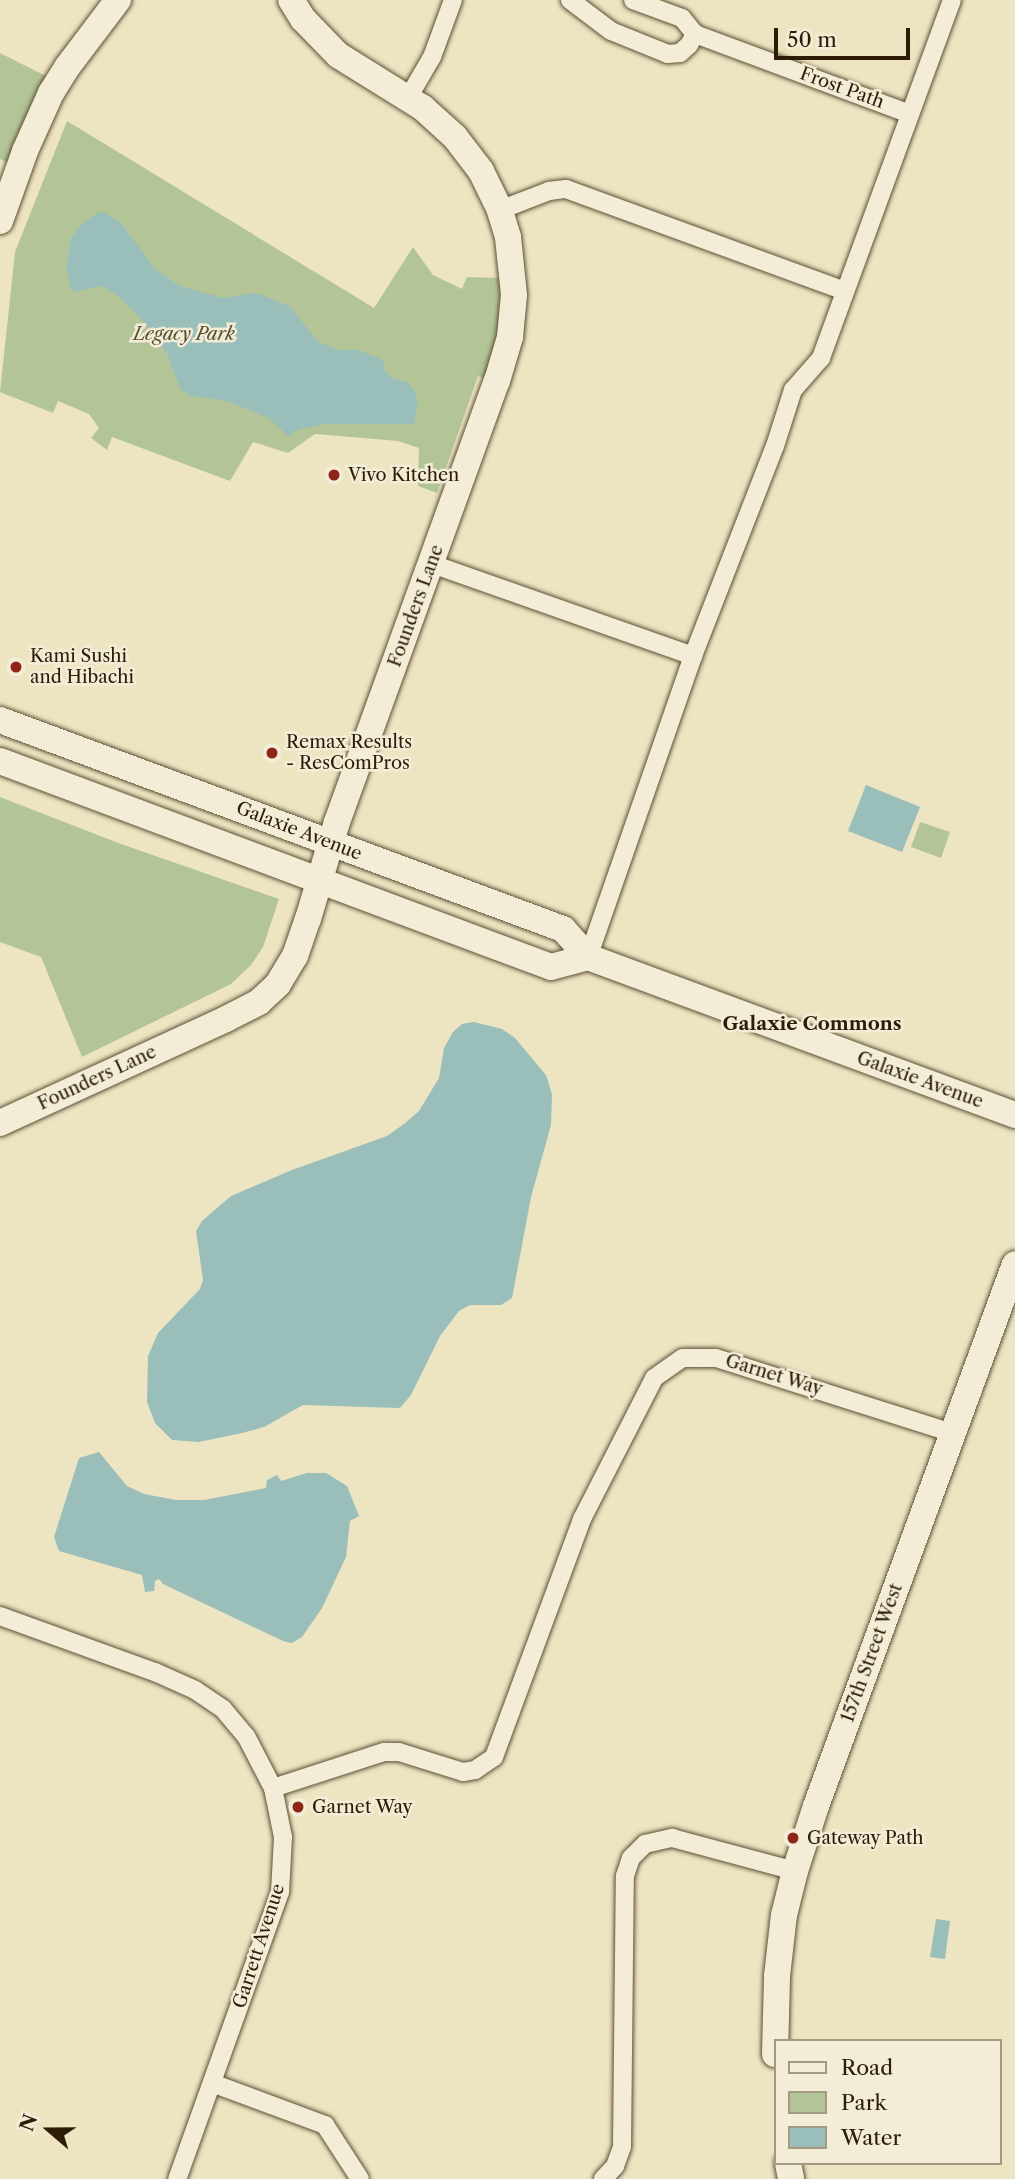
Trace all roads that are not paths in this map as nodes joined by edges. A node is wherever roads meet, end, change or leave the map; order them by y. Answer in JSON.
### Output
{"nodes":[{"id":1,"x":118,"y":0,"type":"edge"},
{"id":2,"x":291,"y":0,"type":"edge"},
{"id":3,"x":453,"y":0,"type":"edge"},
{"id":4,"x":570,"y":0,"type":"edge"},
{"id":5,"x":633,"y":0,"type":"edge"},
{"id":6,"x":952,"y":0,"type":"edge"},
{"id":7,"x":695,"y":34,"type":"junction"},
{"id":8,"x":408,"y":98,"type":"junction"},
{"id":9,"x":910,"y":114,"type":"junction"},
{"id":10,"x":500,"y":210,"type":"junction"},
{"id":11,"x":0,"y":220,"type":"edge"},
{"id":12,"x":845,"y":291,"type":"junction"},
{"id":13,"x":432,"y":564,"type":"junction"},
{"id":14,"x":693,"y":656,"type":"junction"},
{"id":15,"x":0,"y":720,"type":"edge"},
{"id":16,"x":0,"y":761,"type":"edge"},
{"id":17,"x":330,"y":843,"type":"junction"},
{"id":18,"x":319,"y":881,"type":"junction"},
{"id":19,"x":588,"y":957,"type":"junction"},
{"id":20,"x":1015,"y":1115,"type":"edge"},
{"id":21,"x":0,"y":1123,"type":"edge"},
{"id":22,"x":1015,"y":1264,"type":"edge"},
{"id":23,"x":1009,"y":1302,"type":"edge"},
{"id":24,"x":953,"y":1433,"type":"junction"},
{"id":25,"x":0,"y":1616,"type":"edge"},
{"id":26,"x":273,"y":1788,"type":"junction"},
{"id":27,"x":795,"y":1871,"type":"junction"},
{"id":28,"x":775,"y":2039,"type":"edge"},
{"id":29,"x":212,"y":2083,"type":"junction"},
{"id":30,"x":177,"y":2179,"type":"edge"},
{"id":31,"x":360,"y":2179,"type":"edge"},
{"id":32,"x":603,"y":2179,"type":"edge"}],
"edges":[{"from":1,"to":11,"type":"street"},
{"from":2,"to":8,"type":"street","name":"Founders Lane"},
{"from":3,"to":8,"type":"street"},
{"from":4,"to":7,"type":"street"},
{"from":5,"to":7,"type":"street","name":"Frost Path"},
{"from":6,"to":9,"type":"street"},
{"from":7,"to":9,"type":"street","name":"Frost Path"},
{"from":8,"to":10,"type":"street","name":"Founders Lane"},
{"from":9,"to":12,"type":"street"},
{"from":10,"to":12,"type":"street"},
{"from":10,"to":13,"type":"street","name":"Founders Lane"},
{"from":12,"to":14,"type":"street"},
{"from":13,"to":14,"type":"street"},
{"from":13,"to":17,"type":"street","name":"Founders Lane"},
{"from":14,"to":19,"type":"street"},
{"from":15,"to":17,"type":"street","name":"Galaxie Avenue"},
{"from":16,"to":18,"type":"street"},
{"from":17,"to":18,"type":"street","name":"Founders Lane"},
{"from":17,"to":19,"type":"street","name":"Galaxie Avenue"},
{"from":18,"to":19,"type":"street"},
{"from":18,"to":21,"type":"street","name":"Founders Lane"},
{"from":19,"to":20,"type":"street","name":"Galaxie Avenue"},
{"from":22,"to":23,"type":"street","name":"157th Street West"},
{"from":23,"to":24,"type":"street","name":"157th Street West"},
{"from":24,"to":26,"type":"street","name":"Garnet Way"},
{"from":24,"to":27,"type":"street","name":"157th Street West"},
{"from":25,"to":26,"type":"street","name":"Garrett Avenue"},
{"from":26,"to":29,"type":"street","name":"Garrett Avenue"},
{"from":27,"to":28,"type":"street","name":"157th Street West"},
{"from":27,"to":32,"type":"street"},
{"from":29,"to":30,"type":"street","name":"Garrett Avenue"},
{"from":29,"to":31,"type":"street"}]}
